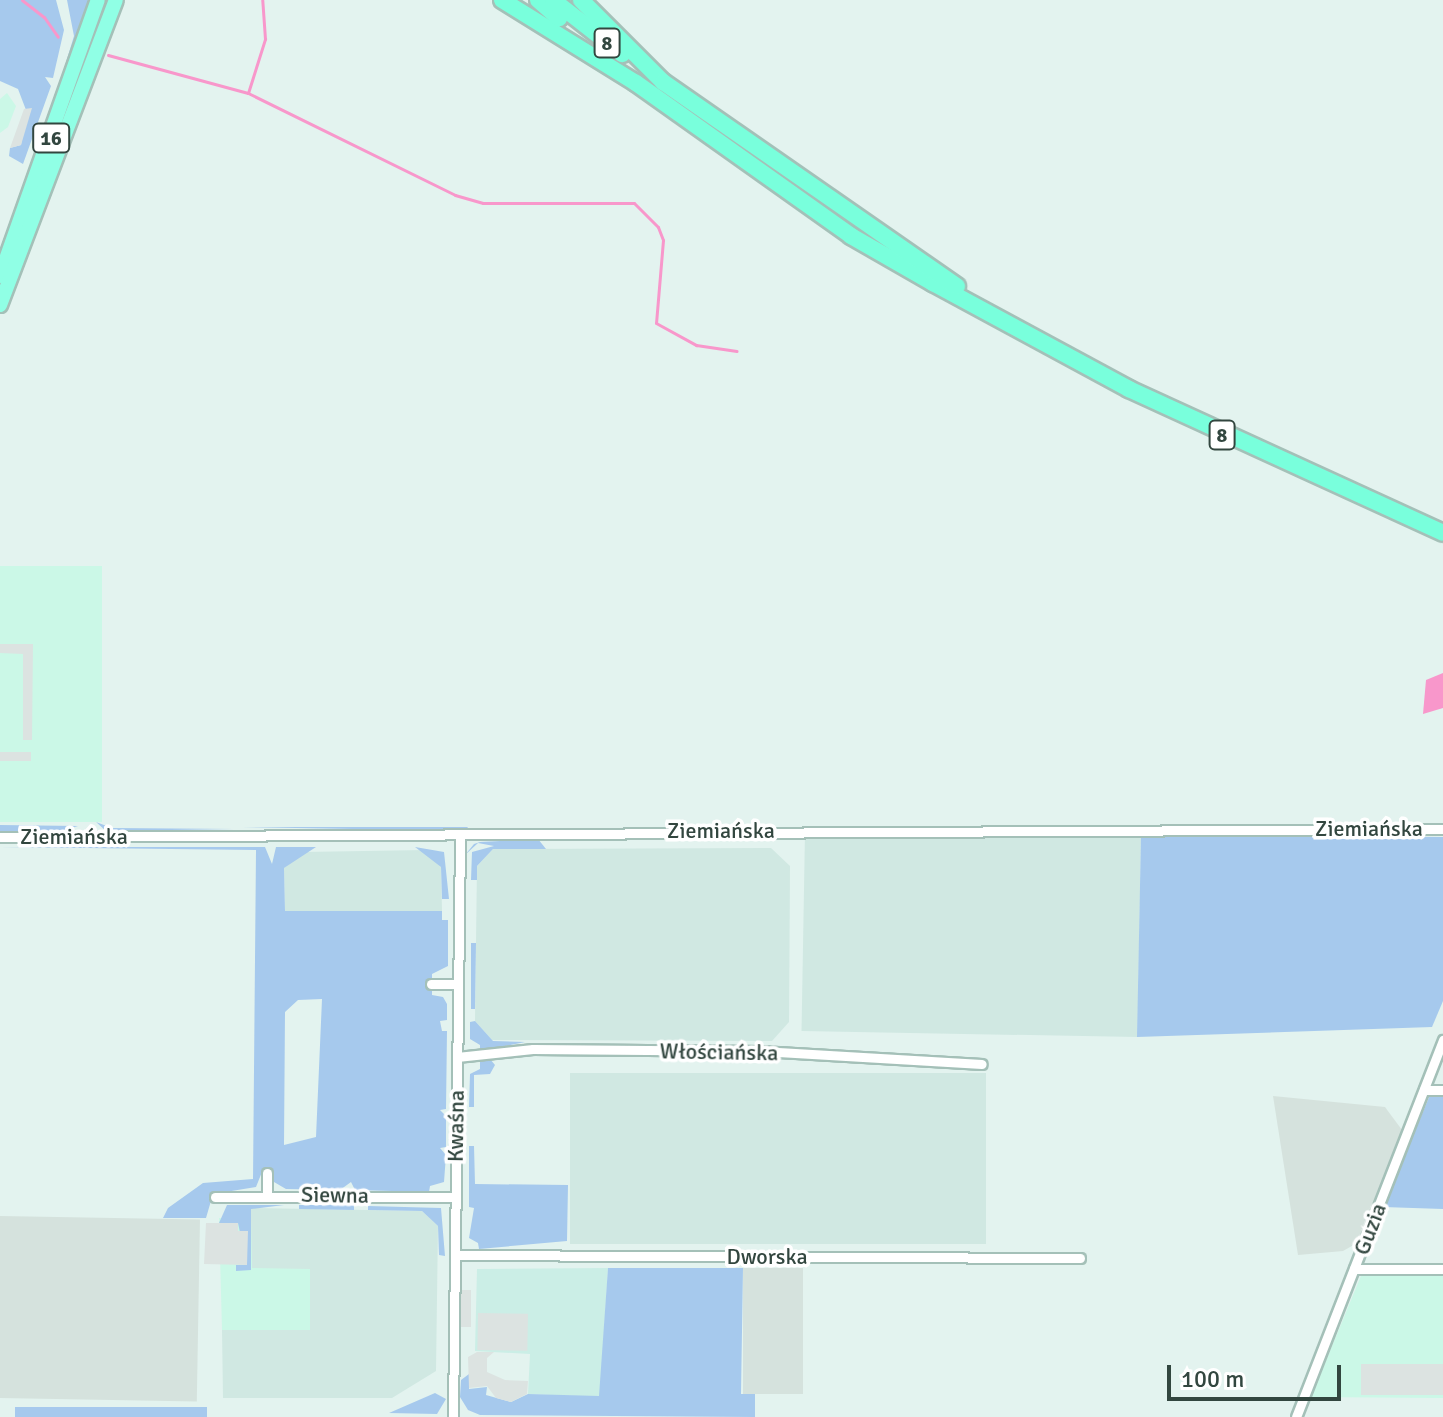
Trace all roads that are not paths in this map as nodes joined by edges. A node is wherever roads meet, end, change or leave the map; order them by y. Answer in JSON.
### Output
{"nodes":[{"id":1,"x":98,"y":0,"type":"edge"},
{"id":2,"x":116,"y":0,"type":"edge"},
{"id":3,"x":502,"y":0,"type":"edge"},
{"id":4,"x":538,"y":0,"type":"edge"},
{"id":5,"x":553,"y":0,"type":"edge"},
{"id":6,"x":581,"y":0,"type":"edge"},
{"id":7,"x":663,"y":82,"type":"junction"},
{"id":8,"x":636,"y":83,"type":"junction"},
{"id":9,"x":41,"y":180,"type":"junction"},
{"id":10,"x":0,"y":276,"type":"edge"},
{"id":11,"x":0,"y":305,"type":"edge"},
{"id":12,"x":1008,"y":321,"type":"junction"},
{"id":13,"x":1443,"y":533,"type":"edge"},
{"id":14,"x":1443,"y":829,"type":"edge"},
{"id":15,"x":460,"y":836,"type":"junction"},
{"id":16,"x":0,"y":837,"type":"edge"},
{"id":17,"x":431,"y":984,"type":"dead end"},
{"id":18,"x":458,"y":984,"type":"junction"},
{"id":19,"x":1443,"y":1040,"type":"edge"},
{"id":20,"x":457,"y":1057,"type":"junction"},
{"id":21,"x":982,"y":1064,"type":"dead end"},
{"id":22,"x":1424,"y":1090,"type":"junction"},
{"id":23,"x":1443,"y":1090,"type":"edge"},
{"id":24,"x":267,"y":1173,"type":"dead end"},
{"id":25,"x":267,"y":1194,"type":"junction"},
{"id":26,"x":215,"y":1197,"type":"dead end"},
{"id":27,"x":455,"y":1197,"type":"junction"},
{"id":28,"x":455,"y":1255,"type":"junction"},
{"id":29,"x":1080,"y":1258,"type":"dead end"},
{"id":30,"x":1354,"y":1269,"type":"junction"},
{"id":31,"x":1443,"y":1269,"type":"edge"},
{"id":32,"x":453,"y":1417,"type":"edge"},
{"id":33,"x":1296,"y":1417,"type":"edge"}],
"edges":[{"from":1,"to":9,"type":"main road","number":"16"},
{"from":2,"to":9,"type":"main road","number":"16"},
{"from":3,"to":8,"type":"highway"},
{"from":4,"to":8,"type":"highway","number":"8"},
{"from":5,"to":7,"type":"highway","number":"8"},
{"from":6,"to":7,"type":"highway"},
{"from":7,"to":12,"type":"highway","number":"8"},
{"from":8,"to":12,"type":"highway","number":"8"},
{"from":9,"to":10,"type":"main road","number":"16"},
{"from":9,"to":11,"type":"main road","number":"16"},
{"from":12,"to":13,"type":"highway","number":"8"},
{"from":14,"to":15,"type":"street","name":"Ziemiańska"},
{"from":15,"to":16,"type":"street","name":"Ziemiańska"},
{"from":15,"to":18,"type":"street","name":"Kwaśna"},
{"from":17,"to":18,"type":"street"},
{"from":18,"to":20,"type":"street","name":"Kwaśna"},
{"from":19,"to":22,"type":"street","name":"Guzia"},
{"from":20,"to":21,"type":"street","name":"Włościańska"},
{"from":20,"to":27,"type":"street","name":"Kwaśna"},
{"from":22,"to":23,"type":"street"},
{"from":22,"to":30,"type":"street","name":"Guzia"},
{"from":24,"to":25,"type":"street"},
{"from":25,"to":26,"type":"street","name":"Siewna"},
{"from":25,"to":27,"type":"street","name":"Siewna"},
{"from":27,"to":28,"type":"street","name":"Kwaśna"},
{"from":28,"to":29,"type":"street","name":"Dworska"},
{"from":28,"to":32,"type":"street","name":"Kwaśna"},
{"from":30,"to":31,"type":"street"},
{"from":30,"to":33,"type":"street","name":"Guzia"}]}
